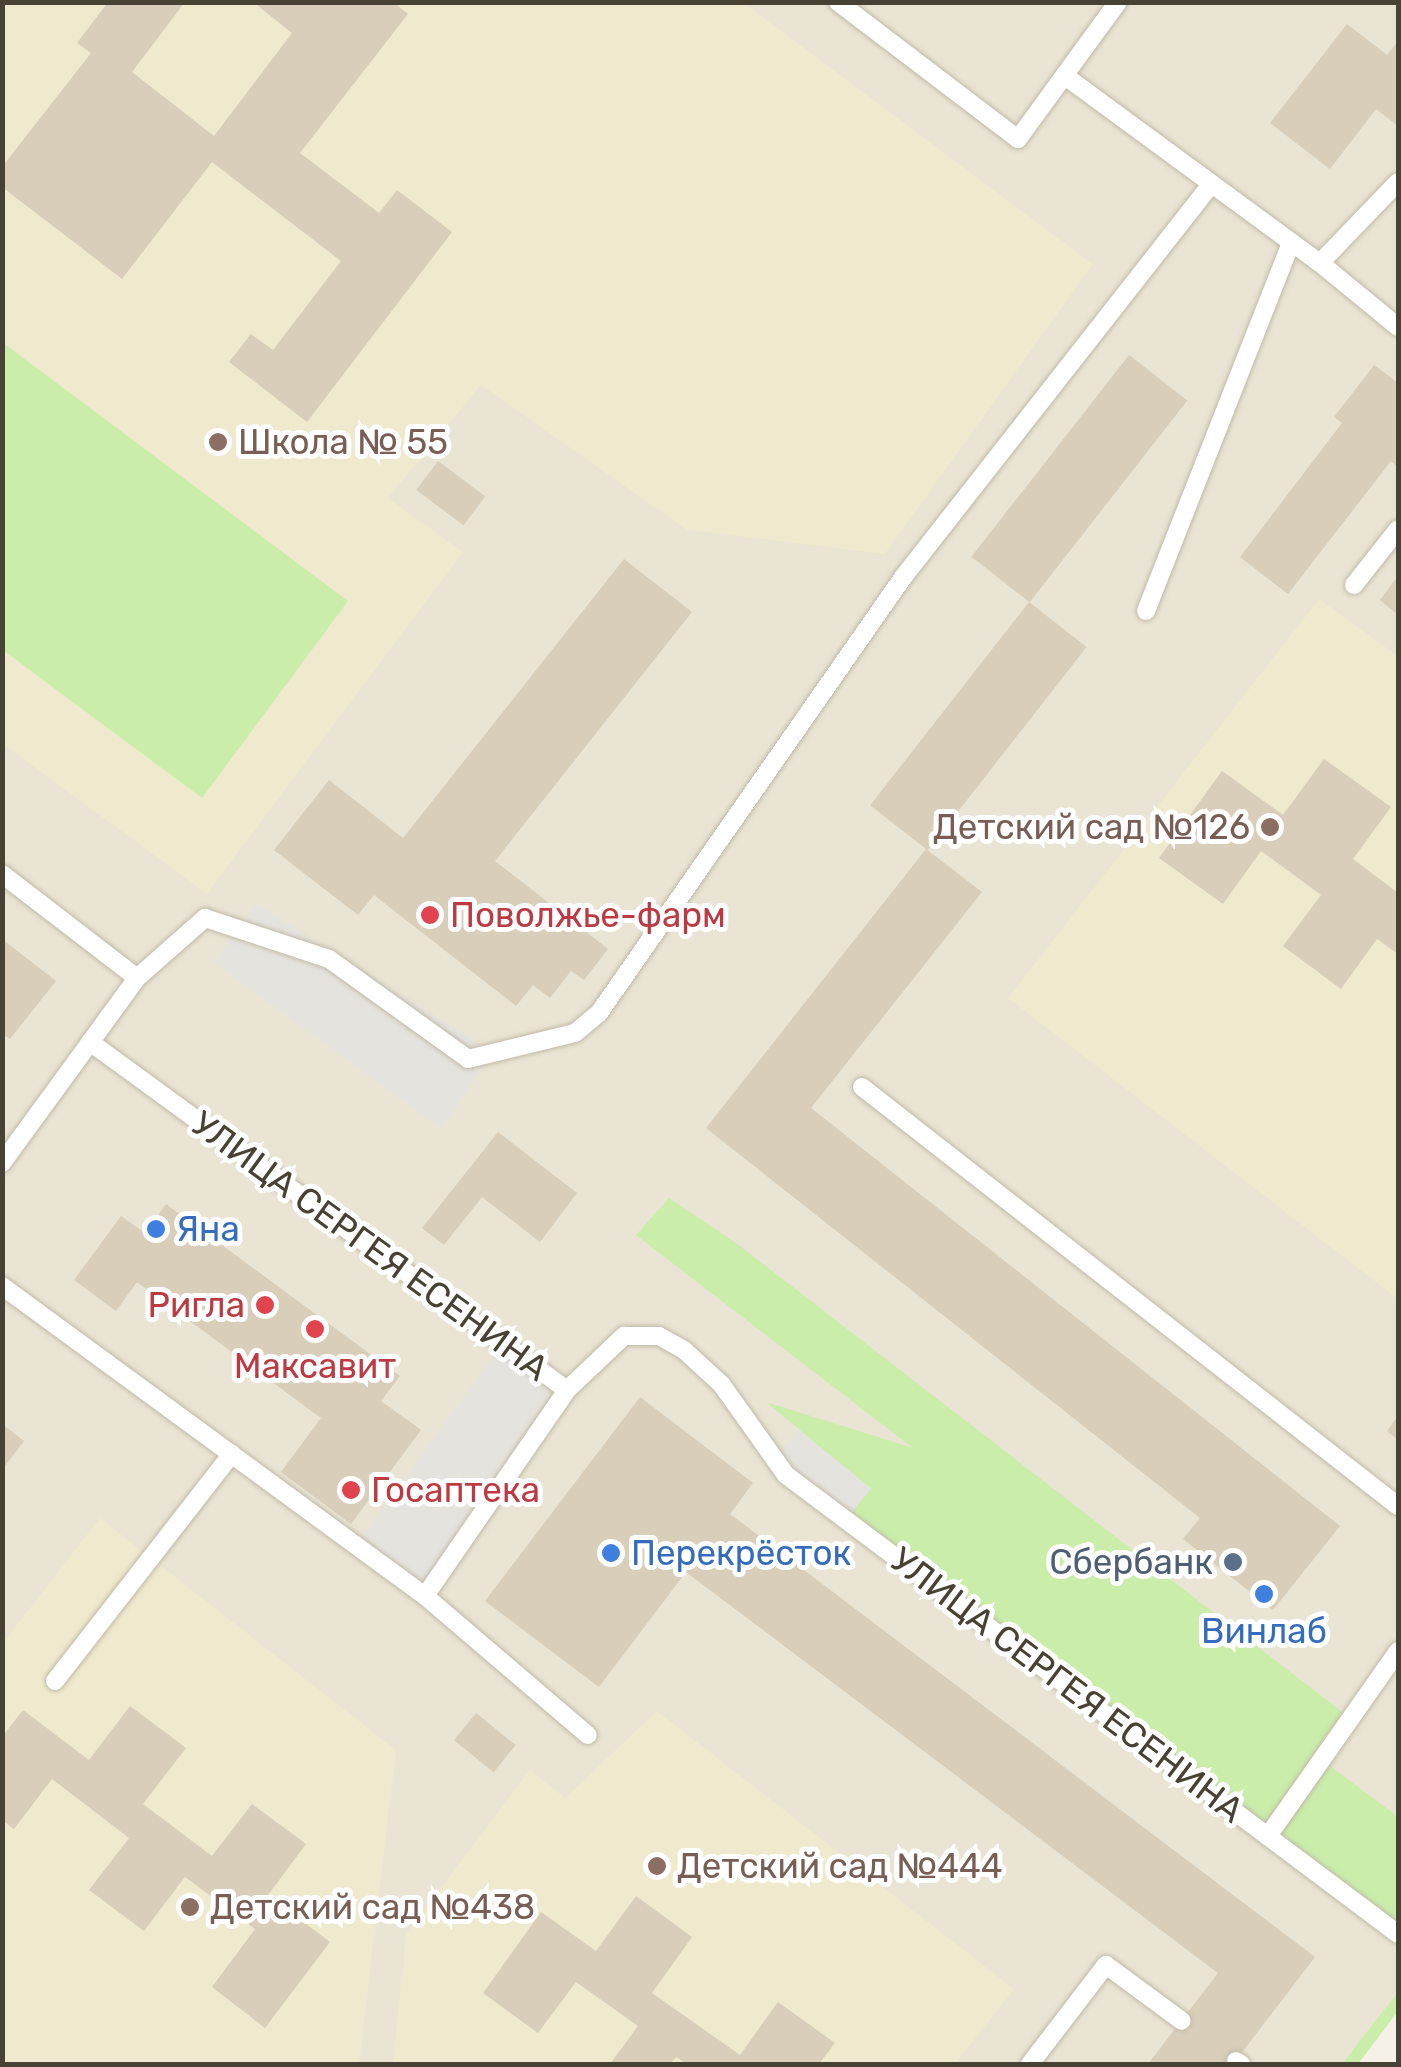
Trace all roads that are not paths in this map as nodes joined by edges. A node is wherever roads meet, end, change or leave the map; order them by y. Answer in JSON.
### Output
{"nodes":[{"id":1,"x":838,"y":2,"type":"edge"},
{"id":2,"x":1118,"y":2,"type":"edge"},
{"id":3,"x":1065,"y":76,"type":"junction"},
{"id":4,"x":1398,"y":182,"type":"edge"},
{"id":5,"x":1209,"y":186,"type":"junction"},
{"id":6,"x":1291,"y":243,"type":"junction"},
{"id":7,"x":1320,"y":263,"type":"junction"},
{"id":8,"x":1398,"y":327,"type":"edge"},
{"id":9,"x":1398,"y":529,"type":"edge"},
{"id":10,"x":1354,"y":585,"type":"dead end"},
{"id":11,"x":1146,"y":612,"type":"dead end"},
{"id":12,"x":2,"y":874,"type":"edge"},
{"id":13,"x":137,"y":978,"type":"junction"},
{"id":14,"x":90,"y":1042,"type":"junction"},
{"id":15,"x":862,"y":1086,"type":"dead end"},
{"id":16,"x":2,"y":1163,"type":"edge"},
{"id":17,"x":2,"y":1286,"type":"edge"},
{"id":18,"x":568,"y":1390,"type":"junction"},
{"id":19,"x":232,"y":1454,"type":"junction"},
{"id":20,"x":1398,"y":1506,"type":"edge"},
{"id":21,"x":425,"y":1596,"type":"junction"},
{"id":22,"x":1398,"y":1651,"type":"edge"},
{"id":23,"x":55,"y":1681,"type":"dead end"},
{"id":24,"x":588,"y":1735,"type":"dead end"},
{"id":25,"x":1268,"y":1836,"type":"junction"},
{"id":26,"x":1398,"y":1934,"type":"edge"},
{"id":27,"x":1182,"y":2020,"type":"dead end"},
{"id":28,"x":1030,"y":2064,"type":"edge"}],
"edges":[{"from":1,"to":3,"type":"lane"},
{"from":2,"to":3,"type":"lane"},
{"from":3,"to":5,"type":"lane"},
{"from":4,"to":7,"type":"lane"},
{"from":5,"to":6,"type":"lane"},
{"from":5,"to":13,"type":"lane"},
{"from":6,"to":7,"type":"lane"},
{"from":6,"to":11,"type":"lane"},
{"from":7,"to":8,"type":"lane"},
{"from":9,"to":10,"type":"lane"},
{"from":12,"to":13,"type":"lane"},
{"from":13,"to":14,"type":"lane"},
{"from":14,"to":16,"type":"lane"},
{"from":14,"to":18,"type":"lane","name":"УЛИЦА СЕРГЕЯ ЕСЕНИНА"},
{"from":15,"to":20,"type":"lane"},
{"from":17,"to":19,"type":"lane"},
{"from":18,"to":21,"type":"lane"},
{"from":18,"to":25,"type":"lane","name":"УЛИЦА СЕРГЕЯ ЕСЕНИНА"},
{"from":19,"to":21,"type":"lane"},
{"from":19,"to":23,"type":"lane"},
{"from":21,"to":24,"type":"lane"},
{"from":22,"to":25,"type":"lane"},
{"from":25,"to":26,"type":"lane","name":"УЛИЦА СЕРГЕЯ ЕСЕНИНА"},
{"from":27,"to":28,"type":"lane"}]}
